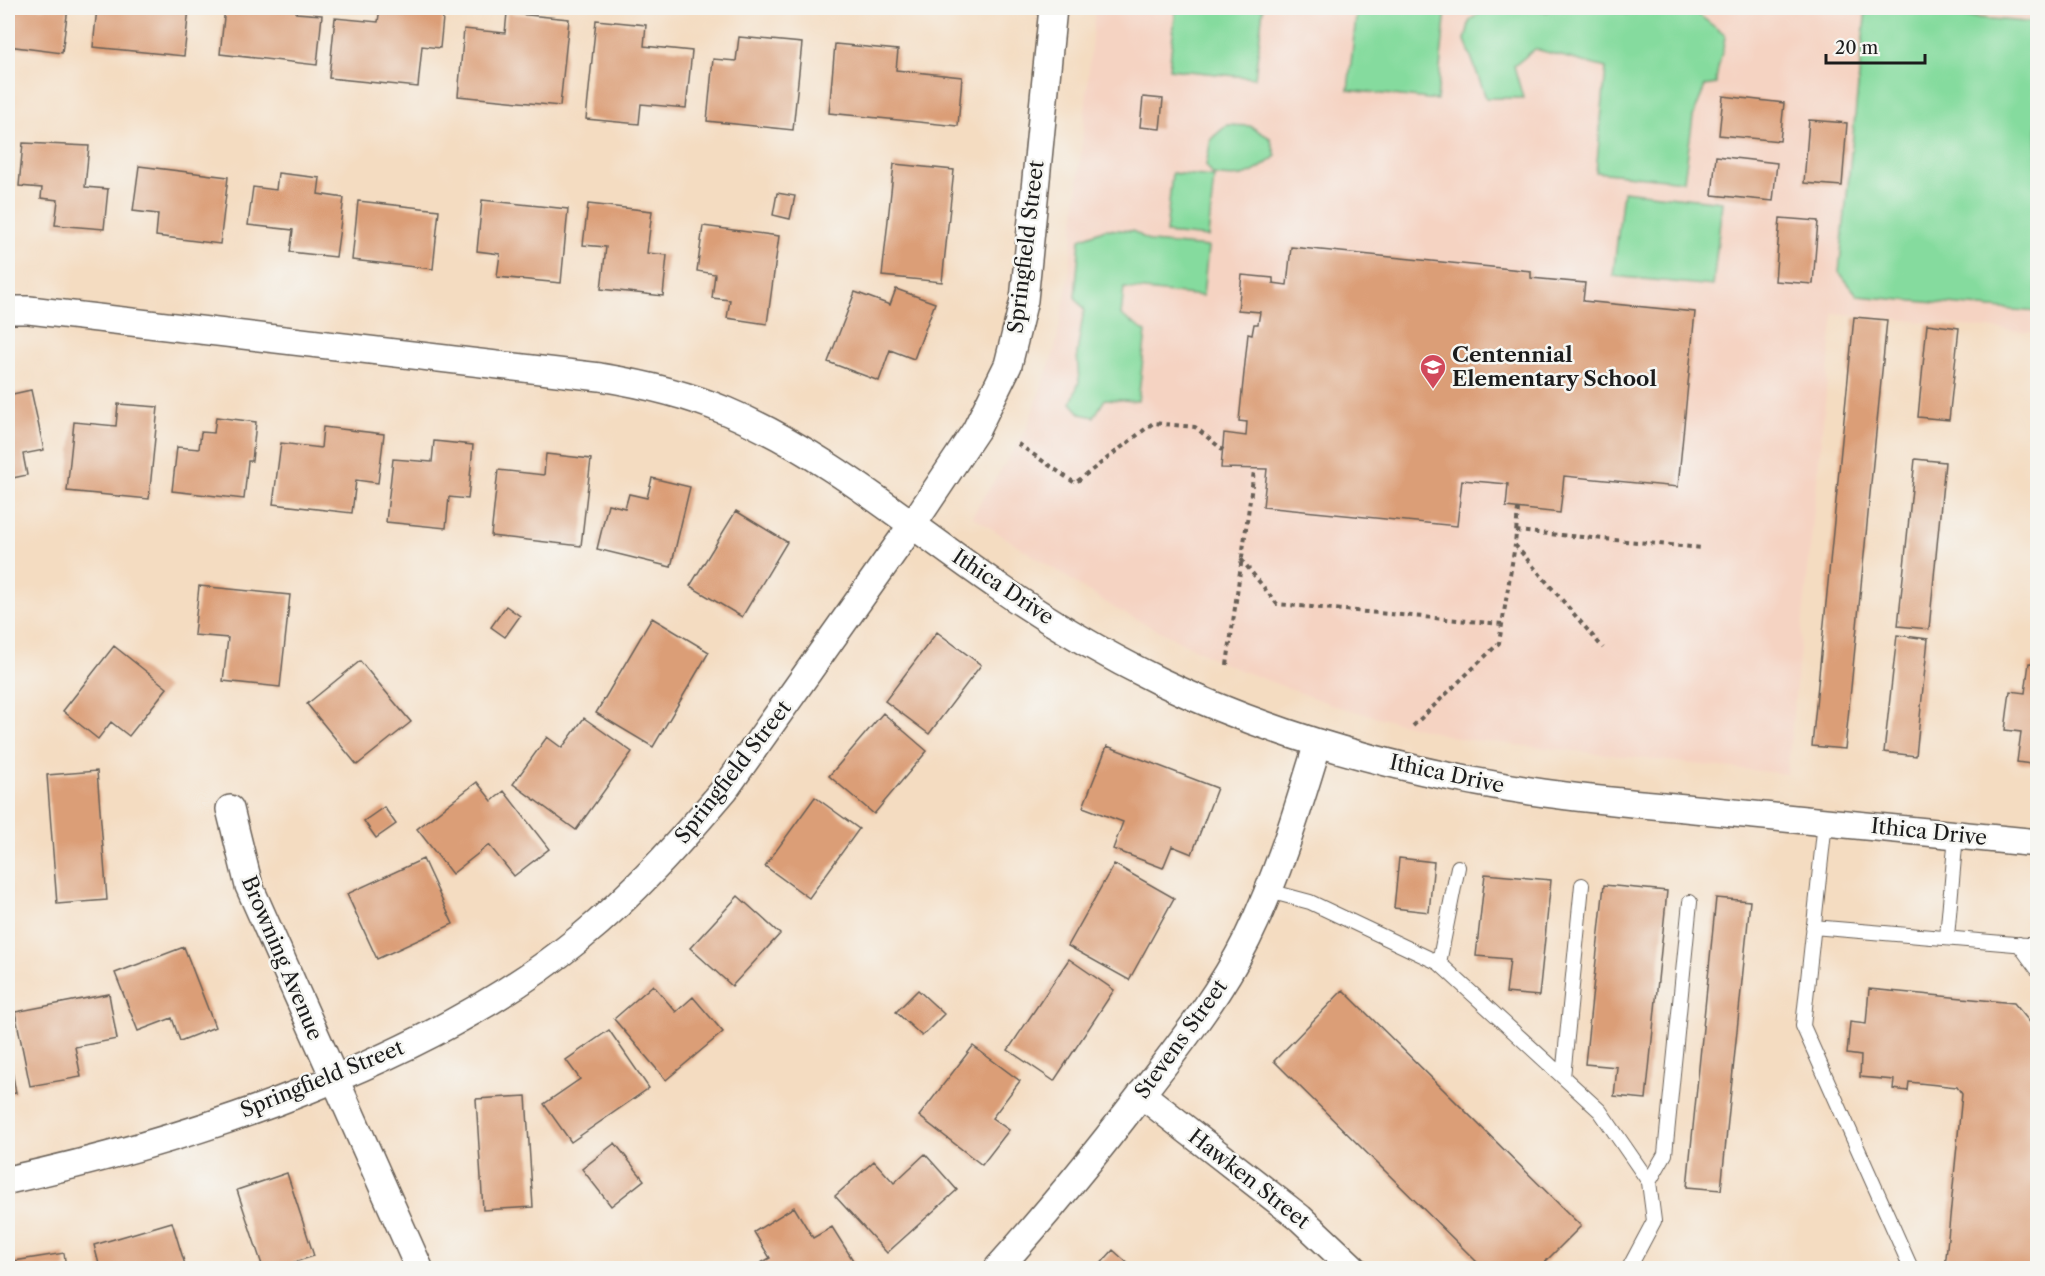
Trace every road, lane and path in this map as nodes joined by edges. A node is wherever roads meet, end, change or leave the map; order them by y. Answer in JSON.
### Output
{"nodes":[{"id":1,"x":1053,"y":8,"type":"edge"},
{"id":2,"x":8,"y":310,"type":"edge"},
{"id":3,"x":1018,"y":444,"type":"dead end"},
{"id":4,"x":1223,"y":450,"type":"dead end"},
{"id":5,"x":1254,"y":471,"type":"dead end"},
{"id":6,"x":1518,"y":509,"type":"dead end"},
{"id":7,"x":913,"y":524,"type":"junction"},
{"id":8,"x":1516,"y":531,"type":"junction"},
{"id":9,"x":1515,"y":545,"type":"junction"},
{"id":10,"x":1703,"y":548,"type":"dead end"},
{"id":11,"x":1241,"y":559,"type":"junction"},
{"id":12,"x":1502,"y":624,"type":"junction"},
{"id":13,"x":1603,"y":648,"type":"dead end"},
{"id":14,"x":1227,"y":665,"type":"dead end"},
{"id":15,"x":1413,"y":726,"type":"dead end"},
{"id":16,"x":1318,"y":743,"type":"junction"},
{"id":17,"x":230,"y":809,"type":"dead end"},
{"id":18,"x":1825,"y":822,"type":"junction"},
{"id":19,"x":1956,"y":835,"type":"junction"},
{"id":20,"x":2037,"y":843,"type":"edge"},
{"id":21,"x":1458,"y":867,"type":"dead end"},
{"id":22,"x":1582,"y":885,"type":"dead end"},
{"id":23,"x":1269,"y":891,"type":"junction"},
{"id":24,"x":1690,"y":902,"type":"dead end"},
{"id":25,"x":1813,"y":927,"type":"junction"},
{"id":26,"x":1947,"y":937,"type":"junction"},
{"id":27,"x":2019,"y":944,"type":"junction"},
{"id":28,"x":2037,"y":946,"type":"edge"},
{"id":29,"x":1439,"y":963,"type":"junction"},
{"id":30,"x":2037,"y":970,"type":"edge"},
{"id":31,"x":1563,"y":1077,"type":"junction"},
{"id":32,"x":333,"y":1079,"type":"junction"},
{"id":33,"x":1141,"y":1094,"type":"junction"},
{"id":34,"x":8,"y":1180,"type":"edge"},
{"id":35,"x":1650,"y":1182,"type":"junction"},
{"id":36,"x":419,"y":1269,"type":"edge"},
{"id":37,"x":998,"y":1269,"type":"edge"},
{"id":38,"x":1353,"y":1269,"type":"edge"},
{"id":39,"x":1629,"y":1269,"type":"edge"},
{"id":40,"x":1911,"y":1269,"type":"edge"}],
"edges":[{"from":1,"to":7,"type":"street","name":"Springfield Street"},
{"from":2,"to":7,"type":"street","name":"Ithica Drive"},
{"from":3,"to":4,"type":"path"},
{"from":5,"to":11,"type":"path"},
{"from":6,"to":8,"type":"path"},
{"from":7,"to":16,"type":"street","name":"Ithica Drive"},
{"from":7,"to":32,"type":"street","name":"Springfield Street"},
{"from":8,"to":9,"type":"path"},
{"from":8,"to":10,"type":"path"},
{"from":9,"to":12,"type":"path"},
{"from":9,"to":13,"type":"path"},
{"from":11,"to":12,"type":"path"},
{"from":11,"to":14,"type":"path"},
{"from":12,"to":15,"type":"path"},
{"from":16,"to":18,"type":"street","name":"Ithica Drive"},
{"from":16,"to":23,"type":"street","name":"Stevens Street"},
{"from":17,"to":32,"type":"street","name":"Browning Avenue"},
{"from":18,"to":19,"type":"street","name":"Ithica Drive"},
{"from":18,"to":25,"type":"lane"},
{"from":19,"to":20,"type":"street","name":"Ithica Drive"},
{"from":19,"to":26,"type":"lane"},
{"from":21,"to":29,"type":"lane"},
{"from":22,"to":31,"type":"lane"},
{"from":23,"to":29,"type":"lane"},
{"from":23,"to":33,"type":"street","name":"Stevens Street"},
{"from":24,"to":35,"type":"lane"},
{"from":25,"to":26,"type":"lane"},
{"from":25,"to":40,"type":"lane"},
{"from":26,"to":27,"type":"lane"},
{"from":27,"to":28,"type":"lane"},
{"from":27,"to":30,"type":"lane"},
{"from":29,"to":31,"type":"lane"},
{"from":31,"to":35,"type":"lane"},
{"from":32,"to":34,"type":"street","name":"Springfield Street"},
{"from":32,"to":36,"type":"street","name":"Browning Avenue"},
{"from":33,"to":37,"type":"street","name":"Stevens Street"},
{"from":33,"to":38,"type":"street","name":"Hawken Street"},
{"from":35,"to":39,"type":"lane"}]}
